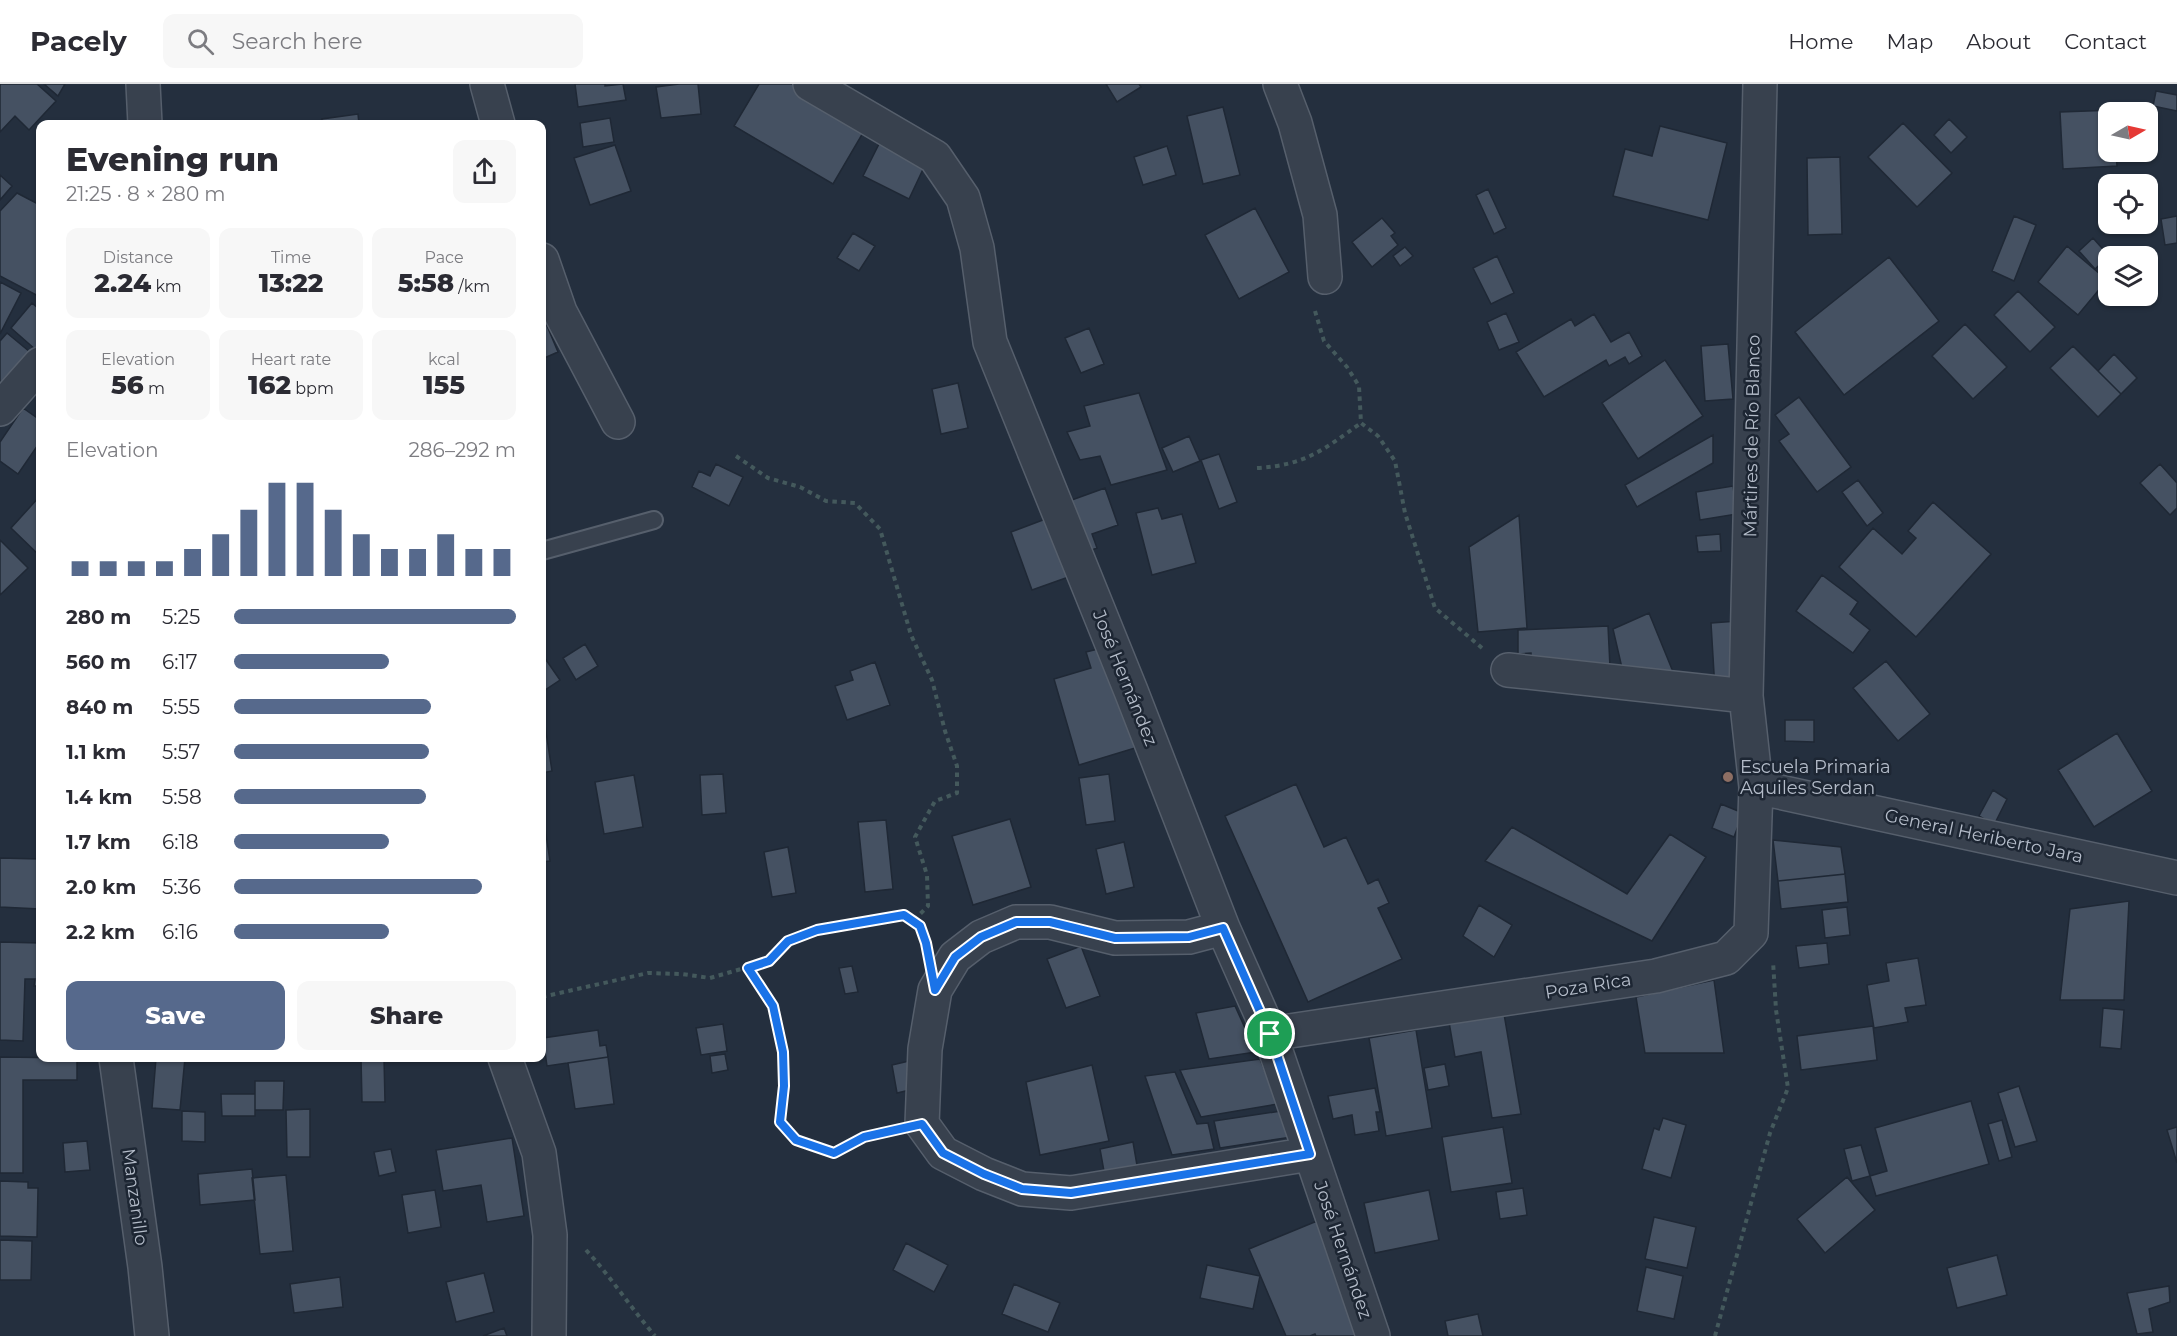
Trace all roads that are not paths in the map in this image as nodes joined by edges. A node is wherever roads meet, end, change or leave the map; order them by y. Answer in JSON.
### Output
{"nodes":[{"id":1,"x":487,"y":84,"type":"edge"},
{"id":2,"x":810,"y":84,"type":"edge"},
{"id":3,"x":1280,"y":84,"type":"edge"},
{"id":4,"x":1760,"y":84,"type":"edge"},
{"id":5,"x":497,"y":120,"type":"edge"},
{"id":6,"x":546,"y":272,"type":"edge"},
{"id":7,"x":1325,"y":277,"type":"dead end"},
{"id":8,"x":36,"y":368,"type":"edge"},
{"id":9,"x":0,"y":409,"type":"edge"},
{"id":10,"x":618,"y":422,"type":"dead end"},
{"id":11,"x":654,"y":520,"type":"dead end"},
{"id":12,"x":546,"y":550,"type":"edge"},
{"id":13,"x":1508,"y":670,"type":"road end"},
{"id":14,"x":1746,"y":696,"type":"junction"},
{"id":15,"x":1756,"y":787,"type":"junction"},
{"id":16,"x":2177,"y":878,"type":"edge"},
{"id":17,"x":1223,"y":928,"type":"junction"},
{"id":18,"x":1270,"y":1034,"type":"junction"},
{"id":19,"x":117,"y":1062,"type":"edge"},
{"id":20,"x":506,"y":1062,"type":"edge"},
{"id":21,"x":1310,"y":1154,"type":"junction"},
{"id":22,"x":152,"y":1336,"type":"edge"},
{"id":23,"x":549,"y":1336,"type":"edge"},
{"id":24,"x":1373,"y":1336,"type":"edge"}],
"edges":[{"from":1,"to":5,"type":"street"},
{"from":2,"to":17,"type":"street","name":"José Hernández"},
{"from":3,"to":7,"type":"street"},
{"from":4,"to":14,"type":"street","name":"Mártires de Río Blanco"},
{"from":6,"to":10,"type":"street"},
{"from":8,"to":9,"type":"street"},
{"from":11,"to":12,"type":"lane"},
{"from":13,"to":14,"type":"street"},
{"from":14,"to":15,"type":"street","name":"Mártires de Río Blanco"},
{"from":15,"to":16,"type":"street","name":"General Heriberto Jara"},
{"from":15,"to":18,"type":"street","name":"Poza Rica"},
{"from":17,"to":18,"type":"street","name":"José Hernández"},
{"from":17,"to":21,"type":"street"},
{"from":18,"to":21,"type":"street","name":"José Hernández"},
{"from":19,"to":22,"type":"street","name":"Manzanillo"},
{"from":20,"to":23,"type":"street"},
{"from":21,"to":24,"type":"street","name":"José Hernández"}]}
